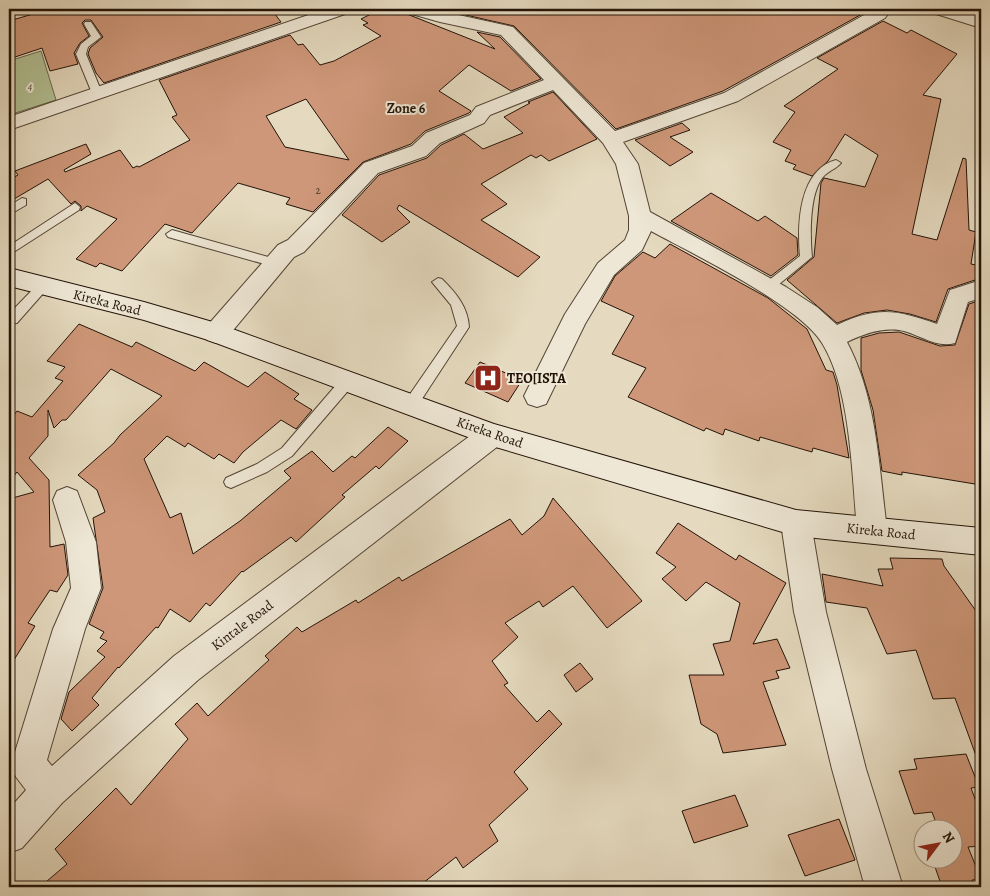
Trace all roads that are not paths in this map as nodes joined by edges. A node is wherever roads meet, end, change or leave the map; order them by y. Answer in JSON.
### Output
{"nodes":[{"id":1,"x":342,"y":9,"type":"edge"},
{"id":2,"x":414,"y":9,"type":"edge"},
{"id":3,"x":858,"y":9,"type":"edge"},
{"id":4,"x":940,"y":9,"type":"edge"},
{"id":5,"x":883,"y":11,"type":"edge"},
{"id":6,"x":981,"y":23,"type":"edge"},
{"id":7,"x":88,"y":24,"type":"dead end"},
{"id":8,"x":557,"y":82,"type":"junction"},
{"id":9,"x":97,"y":94,"type":"junction"},
{"id":10,"x":9,"y":124,"type":"edge"},
{"id":11,"x":611,"y":139,"type":"junction"},
{"id":12,"x":836,"y":163,"type":"dead end"},
{"id":13,"x":22,"y":202,"type":"dead end"},
{"id":14,"x":75,"y":207,"type":"dead end"},
{"id":15,"x":9,"y":211,"type":"edge"},
{"id":16,"x":640,"y":216,"type":"junction"},
{"id":17,"x":172,"y":234,"type":"dead end"},
{"id":18,"x":9,"y":250,"type":"edge"},
{"id":19,"x":276,"y":263,"type":"junction"},
{"id":20,"x":9,"y":278,"type":"edge"},
{"id":21,"x":438,"y":282,"type":"dead end"},
{"id":22,"x":43,"y":286,"type":"junction"},
{"id":23,"x":768,"y":287,"type":"junction"},
{"id":24,"x":981,"y":288,"type":"edge"},
{"id":25,"x":9,"y":319,"type":"edge"},
{"id":26,"x":216,"y":333,"type":"junction"},
{"id":27,"x":833,"y":338,"type":"junction"},
{"id":28,"x":348,"y":381,"type":"junction"},
{"id":29,"x":537,"y":396,"type":"dead end"},
{"id":30,"x":411,"y":404,"type":"junction"},
{"id":31,"x":492,"y":435,"type":"junction"},
{"id":32,"x":231,"y":482,"type":"dead end"},
{"id":33,"x":67,"y":500,"type":"dead end"},
{"id":34,"x":796,"y":523,"type":"junction"},
{"id":35,"x":872,"y":530,"type":"junction"},
{"id":36,"x":971,"y":541,"type":"edge"},
{"id":37,"x":981,"y":560,"type":"edge"},
{"id":38,"x":50,"y":791,"type":"junction"},
{"id":39,"x":9,"y":835,"type":"edge"},
{"id":40,"x":884,"y":887,"type":"edge"}],
"edges":[{"from":1,"to":9,"type":"street"},
{"from":2,"to":8,"type":"street"},
{"from":3,"to":5,"type":"street"},
{"from":4,"to":6,"type":"street"},
{"from":5,"to":11,"type":"street"},
{"from":7,"to":9,"type":"lane"},
{"from":8,"to":11,"type":"street"},
{"from":8,"to":19,"type":"street"},
{"from":9,"to":10,"type":"street"},
{"from":11,"to":16,"type":"street"},
{"from":12,"to":23,"type":"lane"},
{"from":13,"to":15,"type":"lane"},
{"from":14,"to":18,"type":"lane"},
{"from":16,"to":23,"type":"street"},
{"from":16,"to":29,"type":"street"},
{"from":17,"to":19,"type":"lane"},
{"from":19,"to":26,"type":"street"},
{"from":20,"to":22,"type":"street","name":"Kireka Road"},
{"from":21,"to":30,"type":"lane"},
{"from":22,"to":25,"type":"lane"},
{"from":22,"to":26,"type":"street","name":"Kireka Road"},
{"from":23,"to":27,"type":"street"},
{"from":24,"to":27,"type":"street"},
{"from":26,"to":28,"type":"street","name":"Kireka Road"},
{"from":27,"to":35,"type":"street"},
{"from":28,"to":30,"type":"street","name":"Kireka Road"},
{"from":28,"to":32,"type":"lane"},
{"from":30,"to":31,"type":"street","name":"Kireka Road"},
{"from":31,"to":34,"type":"street","name":"Kireka Road"},
{"from":31,"to":38,"type":"street","name":"Kintale Road"},
{"from":33,"to":38,"type":"street"},
{"from":34,"to":35,"type":"street","name":"Kireka Road"},
{"from":34,"to":40,"type":"street"},
{"from":35,"to":36,"type":"street","name":"Kireka Road"},
{"from":36,"to":37,"type":"street"},
{"from":38,"to":39,"type":"street","name":"Kintale Road"}]}
